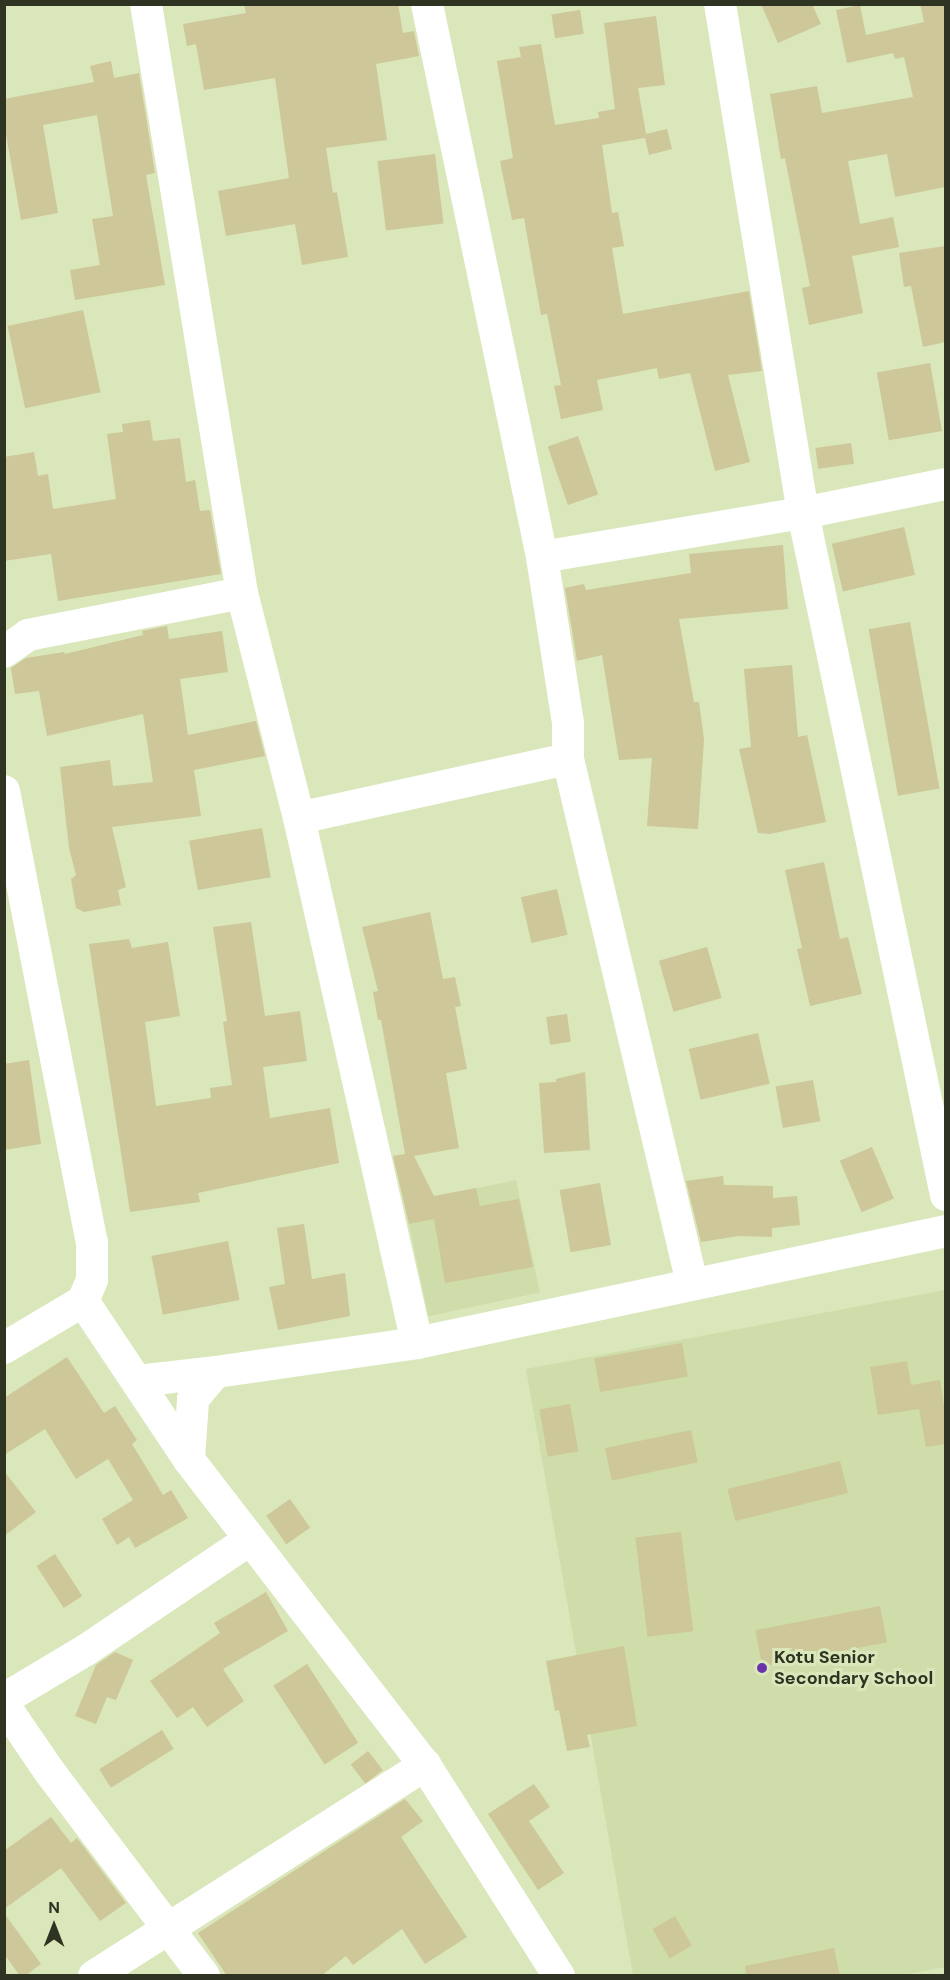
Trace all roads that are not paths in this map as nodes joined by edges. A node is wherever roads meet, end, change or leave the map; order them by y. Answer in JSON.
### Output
{"nodes":[{"id":1,"x":146,"y":4,"type":"edge"},
{"id":2,"x":427,"y":4,"type":"edge"},
{"id":3,"x":720,"y":4,"type":"edge"},
{"id":4,"x":945,"y":484,"type":"edge"},
{"id":5,"x":803,"y":513,"type":"junction"},
{"id":6,"x":542,"y":557,"type":"junction"},
{"id":7,"x":242,"y":593,"type":"junction"},
{"id":8,"x":4,"y":652,"type":"edge"},
{"id":9,"x":568,"y":759,"type":"junction"},
{"id":10,"x":4,"y":791,"type":"edge"},
{"id":11,"x":299,"y":818,"type":"junction"},
{"id":12,"x":945,"y":1195,"type":"edge"},
{"id":13,"x":945,"y":1231,"type":"edge"},
{"id":14,"x":692,"y":1283,"type":"junction"},
{"id":15,"x":83,"y":1301,"type":"junction"},
{"id":16,"x":417,"y":1343,"type":"junction"},
{"id":17,"x":4,"y":1348,"type":"edge"},
{"id":18,"x":216,"y":1372,"type":"junction"},
{"id":19,"x":138,"y":1381,"type":"junction"},
{"id":20,"x":189,"y":1460,"type":"junction"},
{"id":21,"x":249,"y":1540,"type":"junction"},
{"id":22,"x":4,"y":1699,"type":"edge"},
{"id":23,"x":4,"y":1705,"type":"edge"},
{"id":24,"x":425,"y":1765,"type":"junction"},
{"id":25,"x":171,"y":1929,"type":"junction"},
{"id":26,"x":94,"y":1976,"type":"edge"},
{"id":27,"x":204,"y":1976,"type":"edge"},
{"id":28,"x":559,"y":1976,"type":"edge"}],
"edges":[{"from":1,"to":7,"type":"street"},
{"from":2,"to":6,"type":"street"},
{"from":3,"to":5,"type":"street"},
{"from":4,"to":5,"type":"street"},
{"from":5,"to":6,"type":"street"},
{"from":5,"to":12,"type":"street"},
{"from":6,"to":9,"type":"street"},
{"from":7,"to":8,"type":"street"},
{"from":7,"to":11,"type":"street"},
{"from":9,"to":11,"type":"street"},
{"from":9,"to":14,"type":"street"},
{"from":10,"to":15,"type":"street"},
{"from":11,"to":16,"type":"street"},
{"from":13,"to":14,"type":"street"},
{"from":14,"to":16,"type":"street"},
{"from":15,"to":17,"type":"street"},
{"from":15,"to":19,"type":"street"},
{"from":16,"to":18,"type":"street"},
{"from":18,"to":19,"type":"street"},
{"from":18,"to":20,"type":"street"},
{"from":19,"to":20,"type":"street"},
{"from":20,"to":21,"type":"street"},
{"from":21,"to":22,"type":"street"},
{"from":21,"to":24,"type":"street"},
{"from":23,"to":25,"type":"street"},
{"from":24,"to":25,"type":"street"},
{"from":24,"to":28,"type":"street"},
{"from":25,"to":26,"type":"street"},
{"from":25,"to":27,"type":"street"}]}
